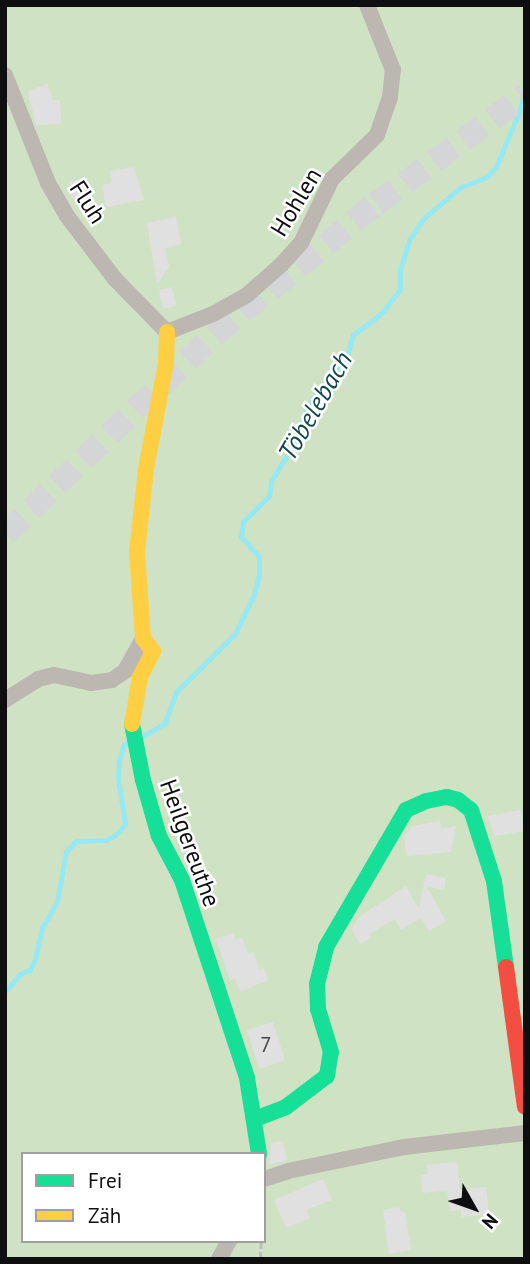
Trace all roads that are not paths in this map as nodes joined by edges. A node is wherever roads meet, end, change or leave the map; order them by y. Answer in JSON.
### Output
{"nodes":[{"id":1,"x":367,"y":5,"type":"edge"},
{"id":2,"x":5,"y":75,"type":"edge"},
{"id":3,"x":167,"y":332,"type":"junction"},
{"id":4,"x":143,"y":638,"type":"junction"},
{"id":5,"x":5,"y":700,"type":"edge"},
{"id":6,"x":525,"y":1107,"type":"edge"},
{"id":7,"x":255,"y":1119,"type":"junction"},
{"id":8,"x":525,"y":1133,"type":"edge"},
{"id":9,"x":259,"y":1152,"type":"edge"},
{"id":10,"x":266,"y":1178,"type":"edge"},
{"id":11,"x":228,"y":1243,"type":"edge"},
{"id":12,"x":219,"y":1259,"type":"edge"}],
"edges":[{"from":1,"to":3,"type":"street","name":"Hohlen"},
{"from":2,"to":3,"type":"street","name":"Fluh"},
{"from":3,"to":4,"type":"street","name":"Heilgereuthe"},
{"from":4,"to":5,"type":"street"},
{"from":4,"to":7,"type":"street","name":"Heilgereuthe"},
{"from":6,"to":7,"type":"street"},
{"from":7,"to":9,"type":"street","name":"Heilgereuthe"},
{"from":8,"to":10,"type":"street"},
{"from":11,"to":12,"type":"street"}]}
